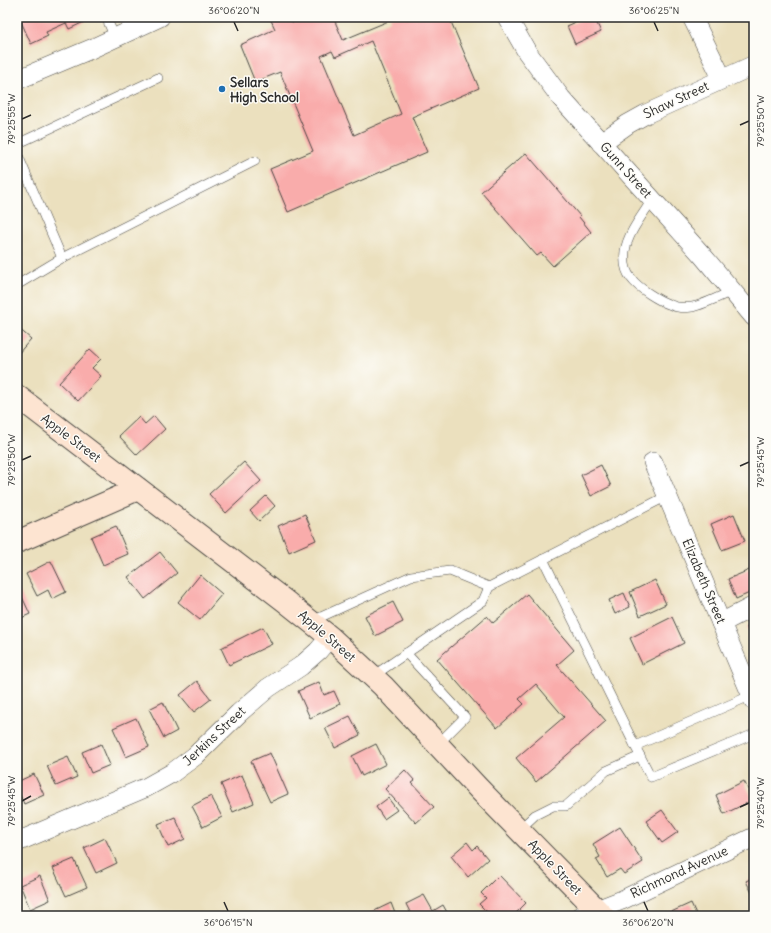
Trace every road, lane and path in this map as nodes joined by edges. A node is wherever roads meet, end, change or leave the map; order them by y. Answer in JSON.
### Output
{"nodes":[{"id":1,"x":106,"y":17,"type":"edge"},
{"id":2,"x":160,"y":17,"type":"edge"},
{"id":3,"x":507,"y":17,"type":"edge"},
{"id":4,"x":692,"y":17,"type":"edge"},
{"id":5,"x":115,"y":38,"type":"junction"},
{"id":6,"x":754,"y":65,"type":"edge"},
{"id":7,"x":158,"y":78,"type":"dead end"},
{"id":8,"x":722,"y":78,"type":"junction"},
{"id":9,"x":17,"y":80,"type":"edge"},
{"id":10,"x":601,"y":143,"type":"junction"},
{"id":11,"x":17,"y":144,"type":"edge"},
{"id":12,"x":17,"y":153,"type":"edge"},
{"id":13,"x":255,"y":162,"type":"dead end"},
{"id":14,"x":652,"y":200,"type":"junction"},
{"id":15,"x":62,"y":258,"type":"junction"},
{"id":16,"x":17,"y":285,"type":"edge"},
{"id":17,"x":732,"y":291,"type":"junction"},
{"id":18,"x":754,"y":317,"type":"edge"},
{"id":19,"x":17,"y":396,"type":"edge"},
{"id":20,"x":653,"y":462,"type":"dead end"},
{"id":21,"x":138,"y":489,"type":"junction"},
{"id":22,"x":667,"y":496,"type":"junction"},
{"id":23,"x":17,"y":542,"type":"edge"},
{"id":24,"x":543,"y":559,"type":"junction"},
{"id":25,"x":489,"y":587,"type":"junction"},
{"id":26,"x":754,"y":606,"type":"edge"},
{"id":27,"x":311,"y":621,"type":"junction"},
{"id":28,"x":721,"y":623,"type":"junction"},
{"id":29,"x":330,"y":637,"type":"junction"},
{"id":30,"x":406,"y":653,"type":"junction"},
{"id":31,"x":372,"y":676,"type":"junction"},
{"id":32,"x":753,"y":698,"type":"edge"},
{"id":33,"x":754,"y":734,"type":"edge"},
{"id":34,"x":438,"y":744,"type":"junction"},
{"id":35,"x":635,"y":746,"type":"junction"},
{"id":36,"x":640,"y":756,"type":"junction"},
{"id":37,"x":519,"y":830,"type":"junction"},
{"id":38,"x":754,"y":837,"type":"edge"},
{"id":39,"x":17,"y":842,"type":"edge"},
{"id":40,"x":593,"y":914,"type":"edge"}],
"edges":[{"from":1,"to":5,"type":"lane"},
{"from":2,"to":5,"type":"street"},
{"from":3,"to":10,"type":"street","name":"Gunn Street"},
{"from":4,"to":8,"type":"street"},
{"from":5,"to":9,"type":"street"},
{"from":6,"to":8,"type":"street","name":"Shaw Street"},
{"from":7,"to":11,"type":"lane"},
{"from":8,"to":10,"type":"street","name":"Shaw Street"},
{"from":10,"to":14,"type":"street","name":"Gunn Street"},
{"from":12,"to":15,"type":"lane"},
{"from":13,"to":15,"type":"lane"},
{"from":14,"to":17,"type":"street","name":"Gunn Street"},
{"from":14,"to":17,"type":"lane"},
{"from":15,"to":16,"type":"lane"},
{"from":17,"to":18,"type":"street","name":"Gunn Street"},
{"from":19,"to":21,"type":"street","name":"Apple Street"},
{"from":20,"to":22,"type":"street","name":"Elizabeth Street"},
{"from":21,"to":23,"type":"street"},
{"from":21,"to":27,"type":"street","name":"Apple Street"},
{"from":22,"to":24,"type":"lane"},
{"from":22,"to":28,"type":"street","name":"Elizabeth Street"},
{"from":24,"to":25,"type":"lane"},
{"from":24,"to":35,"type":"lane"},
{"from":25,"to":27,"type":"lane"},
{"from":25,"to":30,"type":"lane"},
{"from":26,"to":28,"type":"street"},
{"from":27,"to":29,"type":"street","name":"Apple Street"},
{"from":28,"to":32,"type":"street","name":"Elizabeth Street"},
{"from":29,"to":31,"type":"street","name":"Apple Street"},
{"from":29,"to":39,"type":"street","name":"Jerkins Street"},
{"from":30,"to":31,"type":"lane"},
{"from":30,"to":34,"type":"lane"},
{"from":31,"to":34,"type":"street","name":"Apple Street"},
{"from":32,"to":35,"type":"lane"},
{"from":33,"to":36,"type":"lane"},
{"from":34,"to":37,"type":"street","name":"Apple Street"},
{"from":35,"to":36,"type":"lane"},
{"from":36,"to":37,"type":"lane"},
{"from":37,"to":40,"type":"street","name":"Apple Street"},
{"from":38,"to":40,"type":"street","name":"Richmond Avenue"}]}
